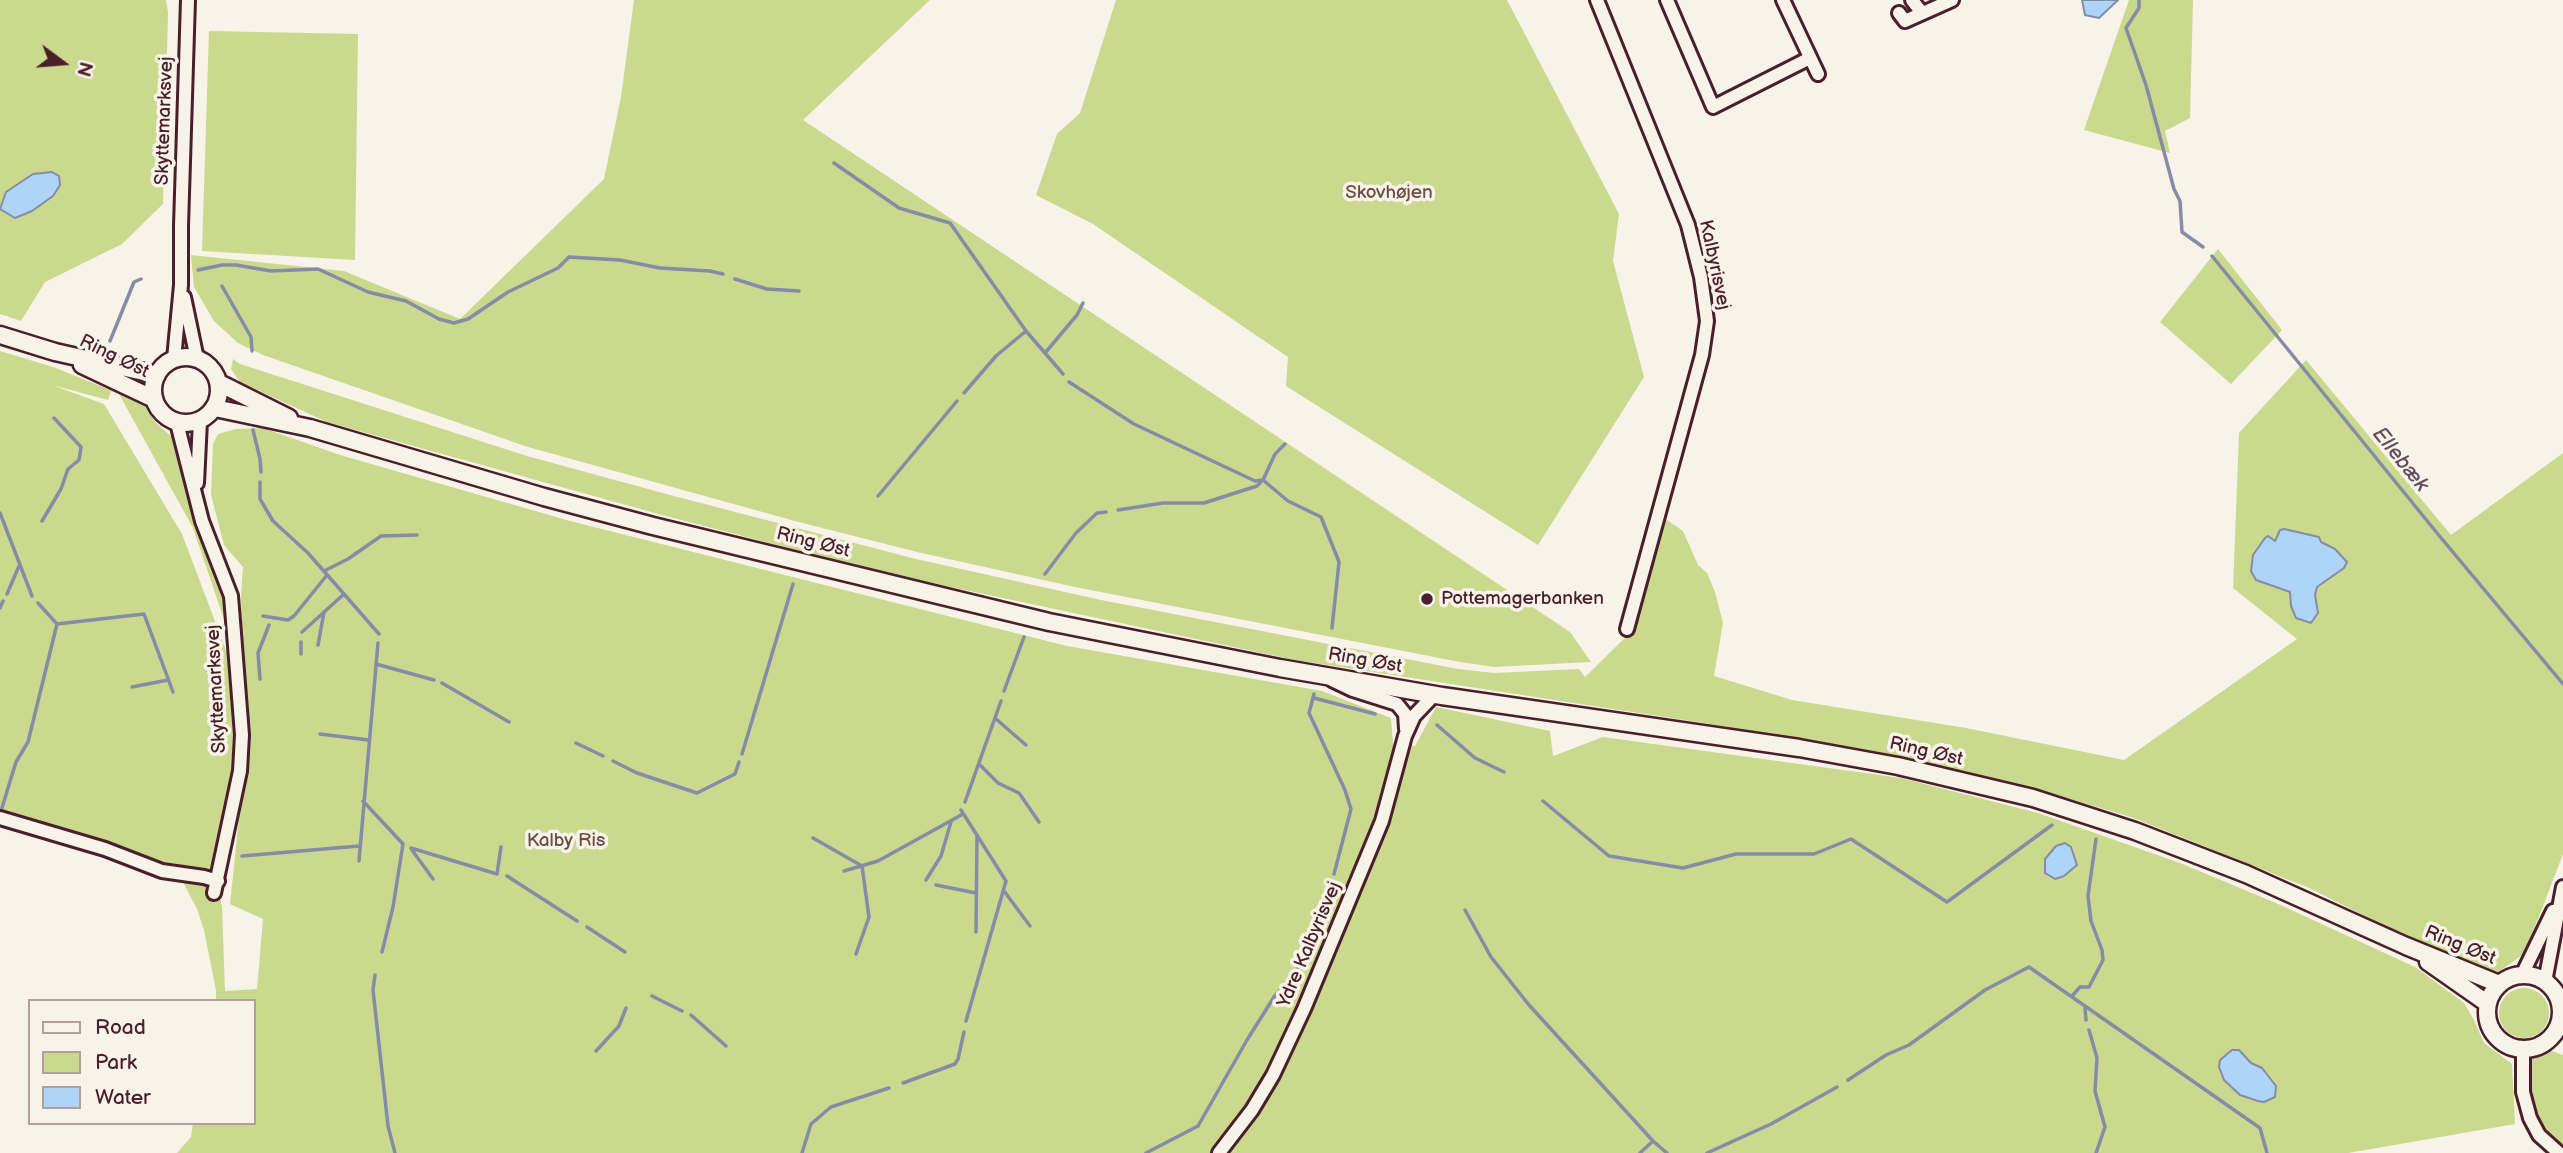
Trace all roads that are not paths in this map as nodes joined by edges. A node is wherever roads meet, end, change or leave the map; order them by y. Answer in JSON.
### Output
{"nodes":[{"id":1,"x":188,"y":0,"type":"edge"},
{"id":2,"x":1597,"y":0,"type":"edge"},
{"id":3,"x":1667,"y":0,"type":"edge"},
{"id":4,"x":1783,"y":0,"type":"edge"},
{"id":5,"x":1912,"y":0,"type":"edge"},
{"id":6,"x":1952,"y":0,"type":"edge"},
{"id":7,"x":1899,"y":13,"type":"dead end"},
{"id":8,"x":1922,"y":13,"type":"junction"},
{"id":9,"x":1810,"y":58,"type":"junction"},
{"id":10,"x":1818,"y":74,"type":"dead end"},
{"id":11,"x":181,"y":285,"type":"junction"},
{"id":12,"x":0,"y":335,"type":"edge"},
{"id":13,"x":55,"y":352,"type":"junction"},
{"id":14,"x":174,"y":359,"type":"junction"},
{"id":15,"x":197,"y":359,"type":"junction"},
{"id":16,"x":157,"y":375,"type":"junction"},
{"id":17,"x":219,"y":383,"type":"junction"},
{"id":18,"x":154,"y":399,"type":"junction"},
{"id":19,"x":215,"y":408,"type":"junction"},
{"id":20,"x":200,"y":421,"type":"junction"},
{"id":21,"x":177,"y":423,"type":"junction"},
{"id":22,"x":310,"y":428,"type":"junction"},
{"id":23,"x":197,"y":498,"type":"junction"},
{"id":24,"x":1627,"y":629,"type":"dead end"},
{"id":25,"x":1322,"y":675,"type":"junction"},
{"id":26,"x":1435,"y":694,"type":"junction"},
{"id":27,"x":1405,"y":736,"type":"junction"},
{"id":28,"x":0,"y":818,"type":"edge"},
{"id":29,"x":2562,"y":891,"type":"edge"},
{"id":30,"x":2406,"y":946,"type":"junction"},
{"id":31,"x":2522,"y":975,"type":"junction"},
{"id":32,"x":2545,"y":982,"type":"junction"},
{"id":33,"x":2499,"y":984,"type":"junction"},
{"id":34,"x":2487,"y":1004,"type":"junction"},
{"id":35,"x":2561,"y":1023,"type":"edge"},
{"id":36,"x":2547,"y":1041,"type":"junction"},
{"id":37,"x":2563,"y":1048,"type":"edge"},
{"id":38,"x":2523,"y":1049,"type":"junction"},
{"id":39,"x":1219,"y":1153,"type":"edge"},
{"id":40,"x":2559,"y":1153,"type":"edge"}],
"edges":[{"from":1,"to":11,"type":"street","name":"Skyttemarksvej"},
{"from":2,"to":24,"type":"street","name":"Kalbyrisvej"},
{"from":3,"to":9,"type":"street"},
{"from":4,"to":9,"type":"street"},
{"from":5,"to":8,"type":"street"},
{"from":6,"to":8,"type":"street"},
{"from":7,"to":8,"type":"street"},
{"from":9,"to":10,"type":"street"},
{"from":11,"to":14,"type":"street","name":"Skyttemarksvej"},
{"from":11,"to":15,"type":"street","name":"Skyttemarksvej"},
{"from":12,"to":13,"type":"main road","name":"Ring Øst"},
{"from":13,"to":16,"type":"main road","name":"Ring Øst"},
{"from":13,"to":18,"type":"main road","name":"Ring Øst"},
{"from":14,"to":15,"type":"main road"},
{"from":14,"to":16,"type":"main road"},
{"from":15,"to":17,"type":"main road"},
{"from":16,"to":18,"type":"main road"},
{"from":17,"to":19,"type":"main road"},
{"from":17,"to":22,"type":"main road","name":"Ring Øst"},
{"from":18,"to":21,"type":"main road"},
{"from":19,"to":20,"type":"main road"},
{"from":19,"to":22,"type":"main road","name":"Ring Øst"},
{"from":20,"to":21,"type":"main road"},
{"from":20,"to":23,"type":"street","name":"Skyttemarksvej"},
{"from":21,"to":23,"type":"street","name":"Skyttemarksvej"},
{"from":22,"to":25,"type":"main road","name":"Ring Øst"},
{"from":23,"to":28,"type":"street","name":"Skyttemarksvej"},
{"from":25,"to":26,"type":"main road","name":"Ring Øst"},
{"from":25,"to":27,"type":"street","name":"Ydre Kalbyrisvej"},
{"from":26,"to":27,"type":"street","name":"Ydre Kalbyrisvej"},
{"from":26,"to":30,"type":"main road","name":"Ring Øst"},
{"from":27,"to":39,"type":"street","name":"Ydre Kalbyrisvej"},
{"from":29,"to":31,"type":"street"},
{"from":29,"to":32,"type":"street"},
{"from":30,"to":33,"type":"main road","name":"Ring Øst"},
{"from":30,"to":34,"type":"main road","name":"Ring Øst"},
{"from":31,"to":32,"type":"main road"},
{"from":31,"to":33,"type":"main road"},
{"from":32,"to":35,"type":"main road"},
{"from":33,"to":34,"type":"main road"},
{"from":34,"to":38,"type":"main road"},
{"from":35,"to":36,"type":"main road"},
{"from":36,"to":37,"type":"main road"},
{"from":36,"to":38,"type":"main road"},
{"from":38,"to":40,"type":"street"}]}
